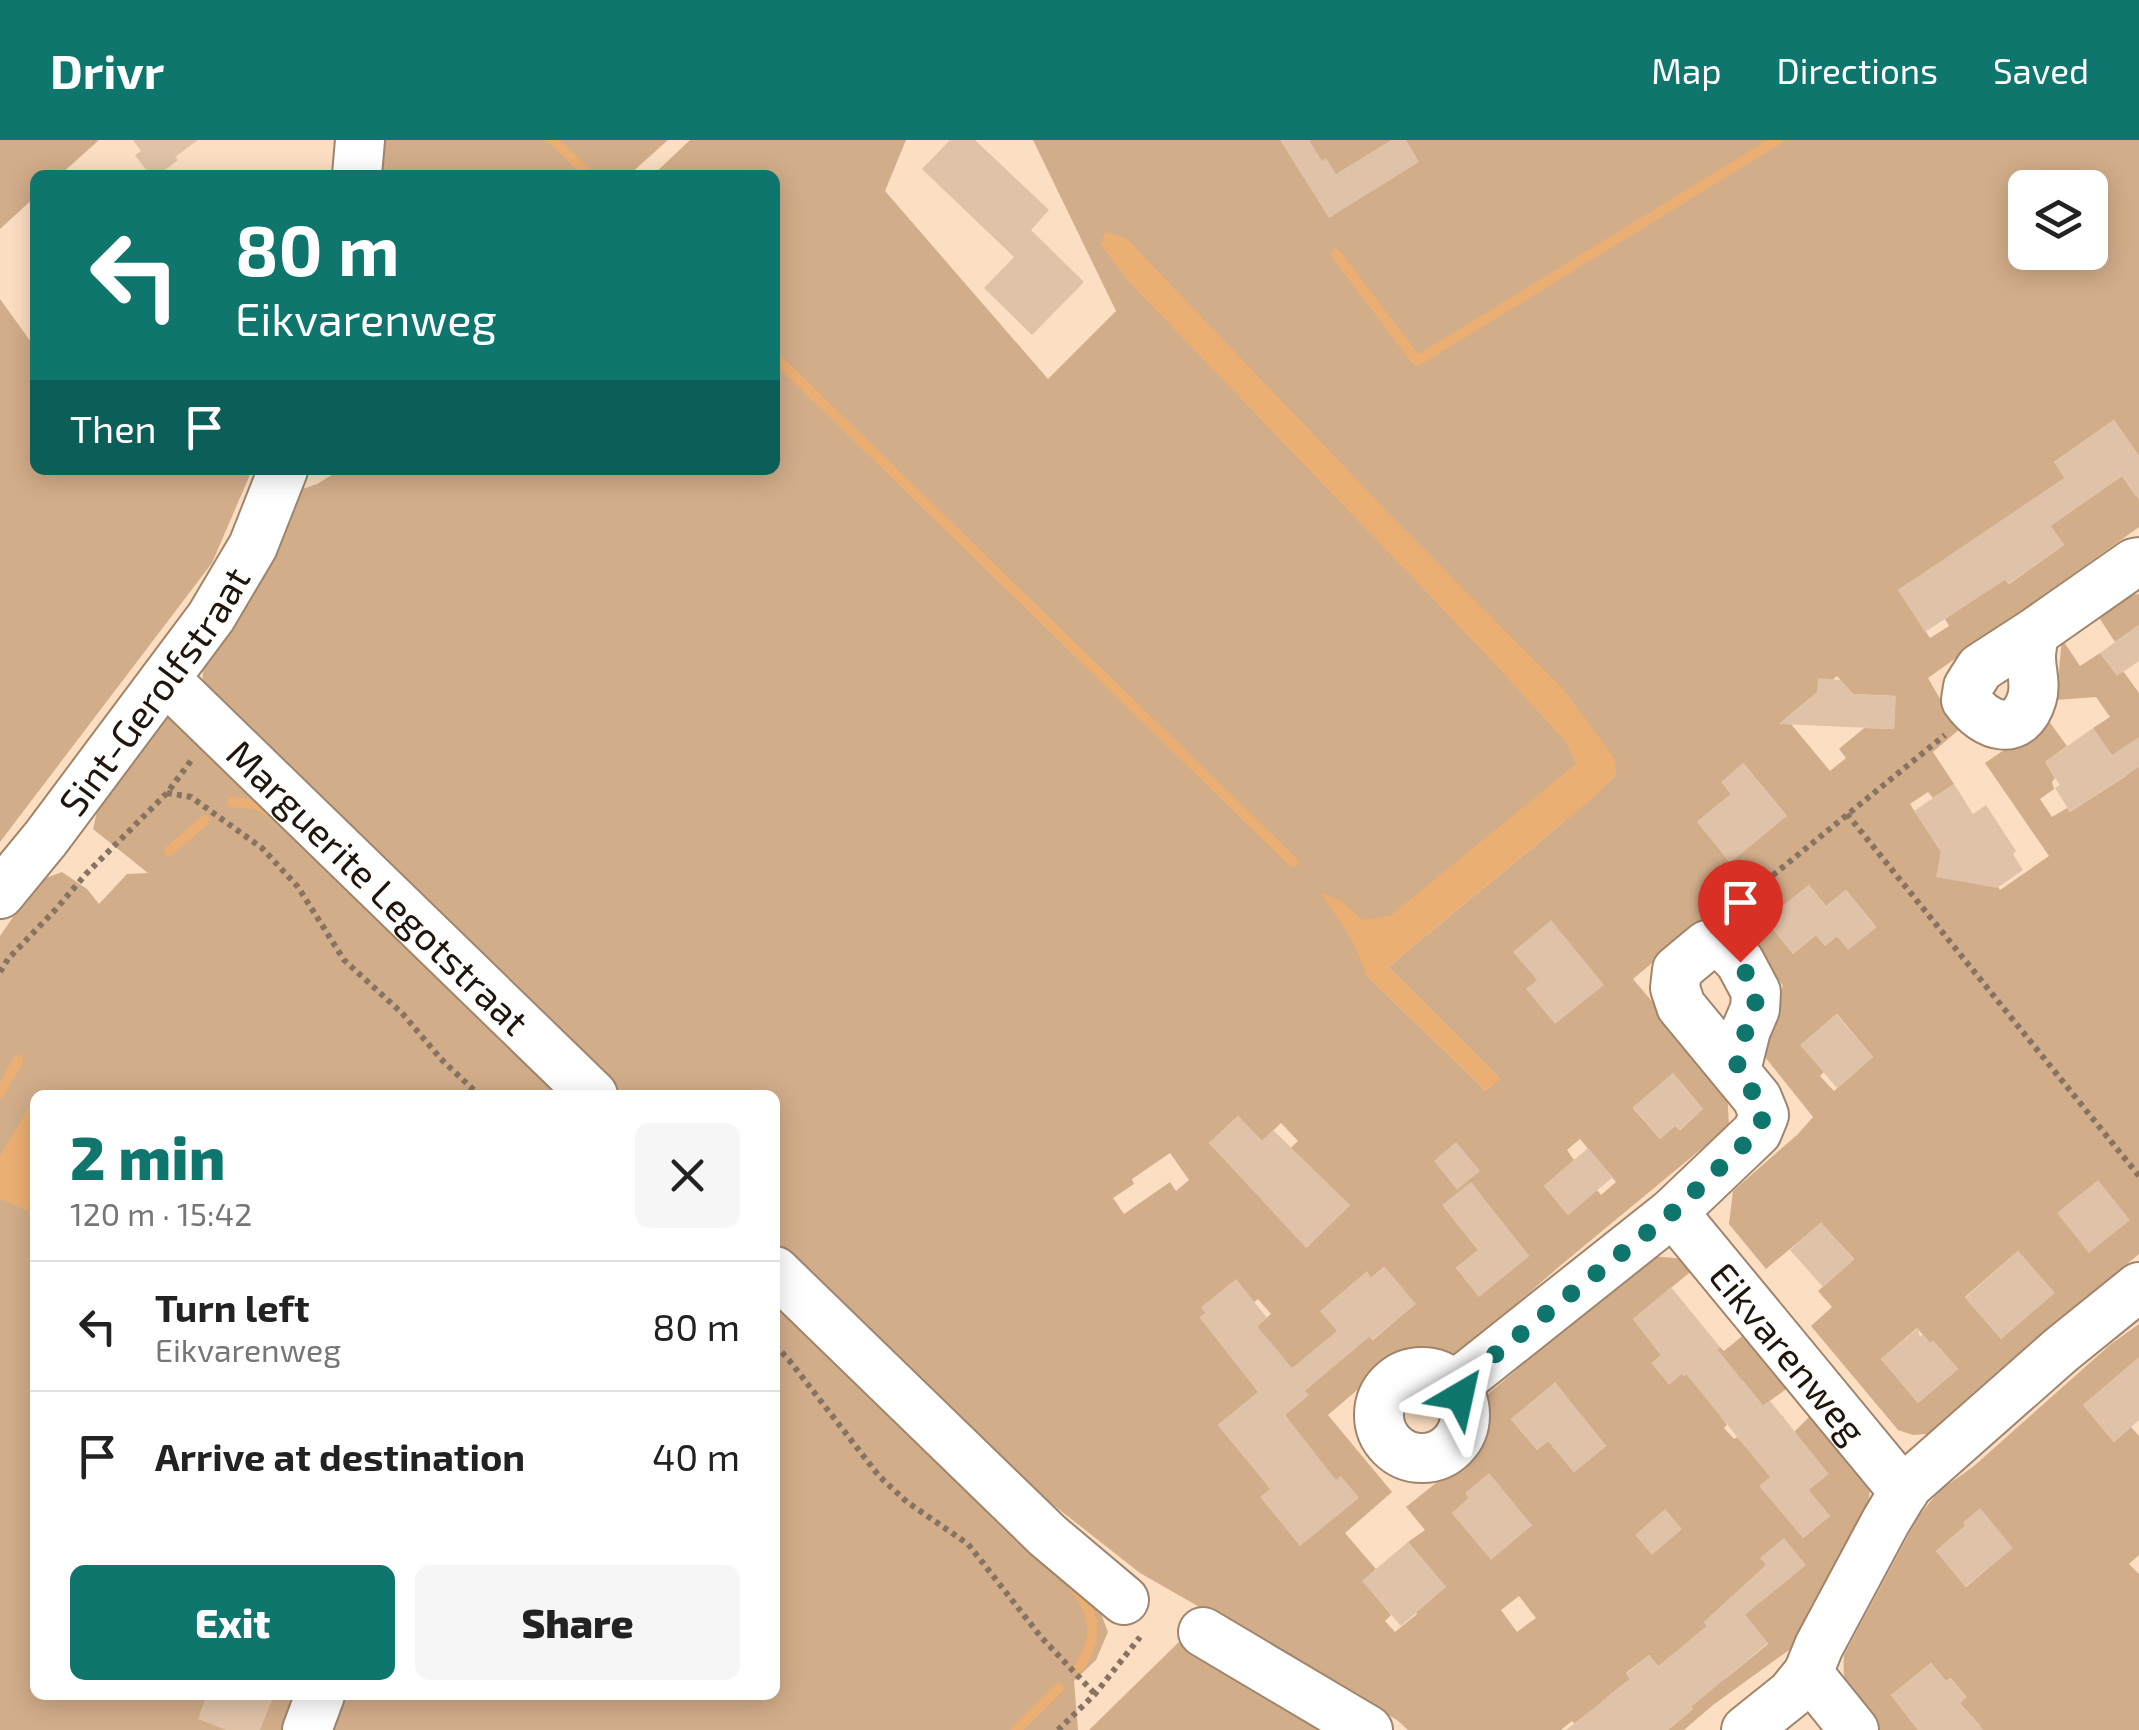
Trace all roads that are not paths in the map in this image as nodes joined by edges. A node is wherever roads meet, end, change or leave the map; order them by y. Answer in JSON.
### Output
{"nodes":[{"id":1,"x":360,"y":140,"type":"edge"},
{"id":2,"x":357,"y":170,"type":"edge"},
{"id":3,"x":281,"y":475,"type":"edge"},
{"id":4,"x":2139,"y":562,"type":"edge"},
{"id":5,"x":165,"y":679,"type":"junction"},
{"id":6,"x":1973,"y":710,"type":"road end"},
{"id":7,"x":0,"y":894,"type":"edge"},
{"id":8,"x":1736,"y":1070,"type":"junction"},
{"id":9,"x":588,"y":1090,"type":"edge"},
{"id":10,"x":1673,"y":1212,"type":"junction"},
{"id":11,"x":780,"y":1276,"type":"edge"},
{"id":12,"x":2139,"y":1288,"type":"edge"},
{"id":13,"x":1453,"y":1388,"type":"dead end"},
{"id":14,"x":1904,"y":1492,"type":"junction"},
{"id":15,"x":1135,"y":1614,"type":"road end"},
{"id":16,"x":1203,"y":1632,"type":"dead end"},
{"id":17,"x":1808,"y":1673,"type":"junction"},
{"id":18,"x":318,"y":1700,"type":"edge"},
{"id":19,"x":307,"y":1730,"type":"edge"},
{"id":20,"x":1368,"y":1730,"type":"edge"},
{"id":21,"x":1746,"y":1730,"type":"edge"},
{"id":22,"x":1854,"y":1730,"type":"edge"}],
"edges":[{"from":1,"to":2,"type":"street"},
{"from":3,"to":5,"type":"street","name":"Sint-Gerolfstraat"},
{"from":4,"to":6,"type":"street"},
{"from":5,"to":7,"type":"street","name":"Sint-Gerolfstraat"},
{"from":5,"to":9,"type":"street","name":"Marguerite Legotstraat"},
{"from":8,"to":8,"type":"street"},
{"from":8,"to":10,"type":"street"},
{"from":10,"to":13,"type":"street"},
{"from":10,"to":14,"type":"street","name":"Eikvarenweg"},
{"from":11,"to":15,"type":"street"},
{"from":12,"to":14,"type":"street"},
{"from":14,"to":17,"type":"street"},
{"from":16,"to":20,"type":"street"},
{"from":17,"to":21,"type":"street"},
{"from":17,"to":22,"type":"street"},
{"from":18,"to":19,"type":"street"}]}
